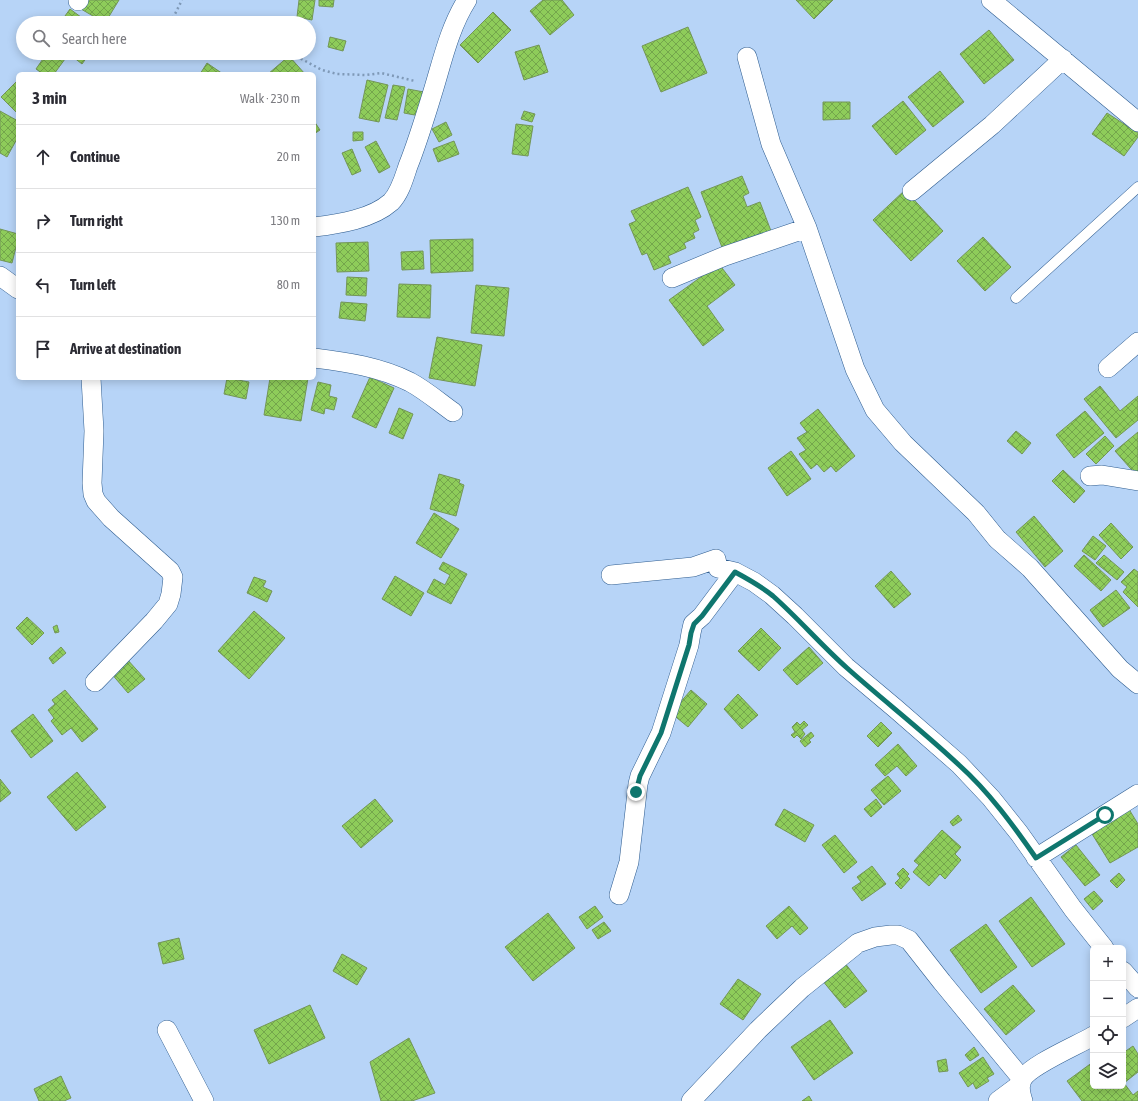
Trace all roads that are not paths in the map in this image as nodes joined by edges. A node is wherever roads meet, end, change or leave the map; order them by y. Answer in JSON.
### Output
{"nodes":[{"id":1,"x":467,"y":0,"type":"edge"},
{"id":2,"x":991,"y":0,"type":"edge"},
{"id":3,"x":747,"y":57,"type":"dead end"},
{"id":4,"x":1063,"y":59,"type":"junction"},
{"id":5,"x":1138,"y":122,"type":"edge"},
{"id":6,"x":1138,"y":187,"type":"edge"},
{"id":7,"x":912,"y":191,"type":"dead end"},
{"id":8,"x":316,"y":227,"type":"edge"},
{"id":9,"x":807,"y":228,"type":"junction"},
{"id":10,"x":16,"y":272,"type":"edge"},
{"id":11,"x":0,"y":275,"type":"edge"},
{"id":12,"x":672,"y":278,"type":"dead end"},
{"id":13,"x":16,"y":287,"type":"edge"},
{"id":14,"x":1016,"y":298,"type":"dead end"},
{"id":15,"x":1138,"y":342,"type":"edge"},
{"id":16,"x":316,"y":358,"type":"edge"},
{"id":17,"x":1108,"y":368,"type":"dead end"},
{"id":18,"x":91,"y":380,"type":"edge"},
{"id":19,"x":453,"y":412,"type":"dead end"},
{"id":20,"x":1090,"y":476,"type":"dead end"},
{"id":21,"x":1138,"y":481,"type":"edge"},
{"id":22,"x":735,"y":572,"type":"junction"},
{"id":23,"x":611,"y":575,"type":"dead end"},
{"id":24,"x":95,"y":682,"type":"dead end"},
{"id":25,"x":1138,"y":684,"type":"edge"},
{"id":26,"x":1138,"y":794,"type":"edge"},
{"id":27,"x":1036,"y":858,"type":"junction"},
{"id":28,"x":619,"y":895,"type":"dead end"},
{"id":29,"x":1102,"y":945,"type":"edge"},
{"id":30,"x":1126,"y":974,"type":"edge"},
{"id":31,"x":1138,"y":988,"type":"edge"},
{"id":32,"x":1138,"y":1008,"type":"edge"},
{"id":33,"x":1124,"y":1017,"type":"edge"},
{"id":34,"x":167,"y":1030,"type":"dead end"},
{"id":35,"x":1090,"y":1038,"type":"edge"},
{"id":36,"x":1022,"y":1088,"type":"edge"},
{"id":37,"x":204,"y":1101,"type":"edge"},
{"id":38,"x":691,"y":1101,"type":"edge"},
{"id":39,"x":998,"y":1101,"type":"edge"}],
"edges":[{"from":1,"to":8,"type":"street"},
{"from":2,"to":4,"type":"street"},
{"from":3,"to":9,"type":"street"},
{"from":4,"to":5,"type":"street"},
{"from":4,"to":7,"type":"street"},
{"from":6,"to":14,"type":"lane"},
{"from":9,"to":12,"type":"street"},
{"from":9,"to":25,"type":"street"},
{"from":10,"to":11,"type":"street"},
{"from":11,"to":13,"type":"street"},
{"from":15,"to":17,"type":"street"},
{"from":16,"to":19,"type":"street"},
{"from":18,"to":24,"type":"street"},
{"from":20,"to":21,"type":"street"},
{"from":22,"to":23,"type":"street"},
{"from":22,"to":27,"type":"street"},
{"from":22,"to":28,"type":"street"},
{"from":26,"to":27,"type":"street"},
{"from":27,"to":29,"type":"street"},
{"from":30,"to":31,"type":"street"},
{"from":32,"to":33,"type":"street"},
{"from":34,"to":37,"type":"street"},
{"from":35,"to":36,"type":"street"},
{"from":36,"to":38,"type":"street"},
{"from":36,"to":39,"type":"street"}]}
